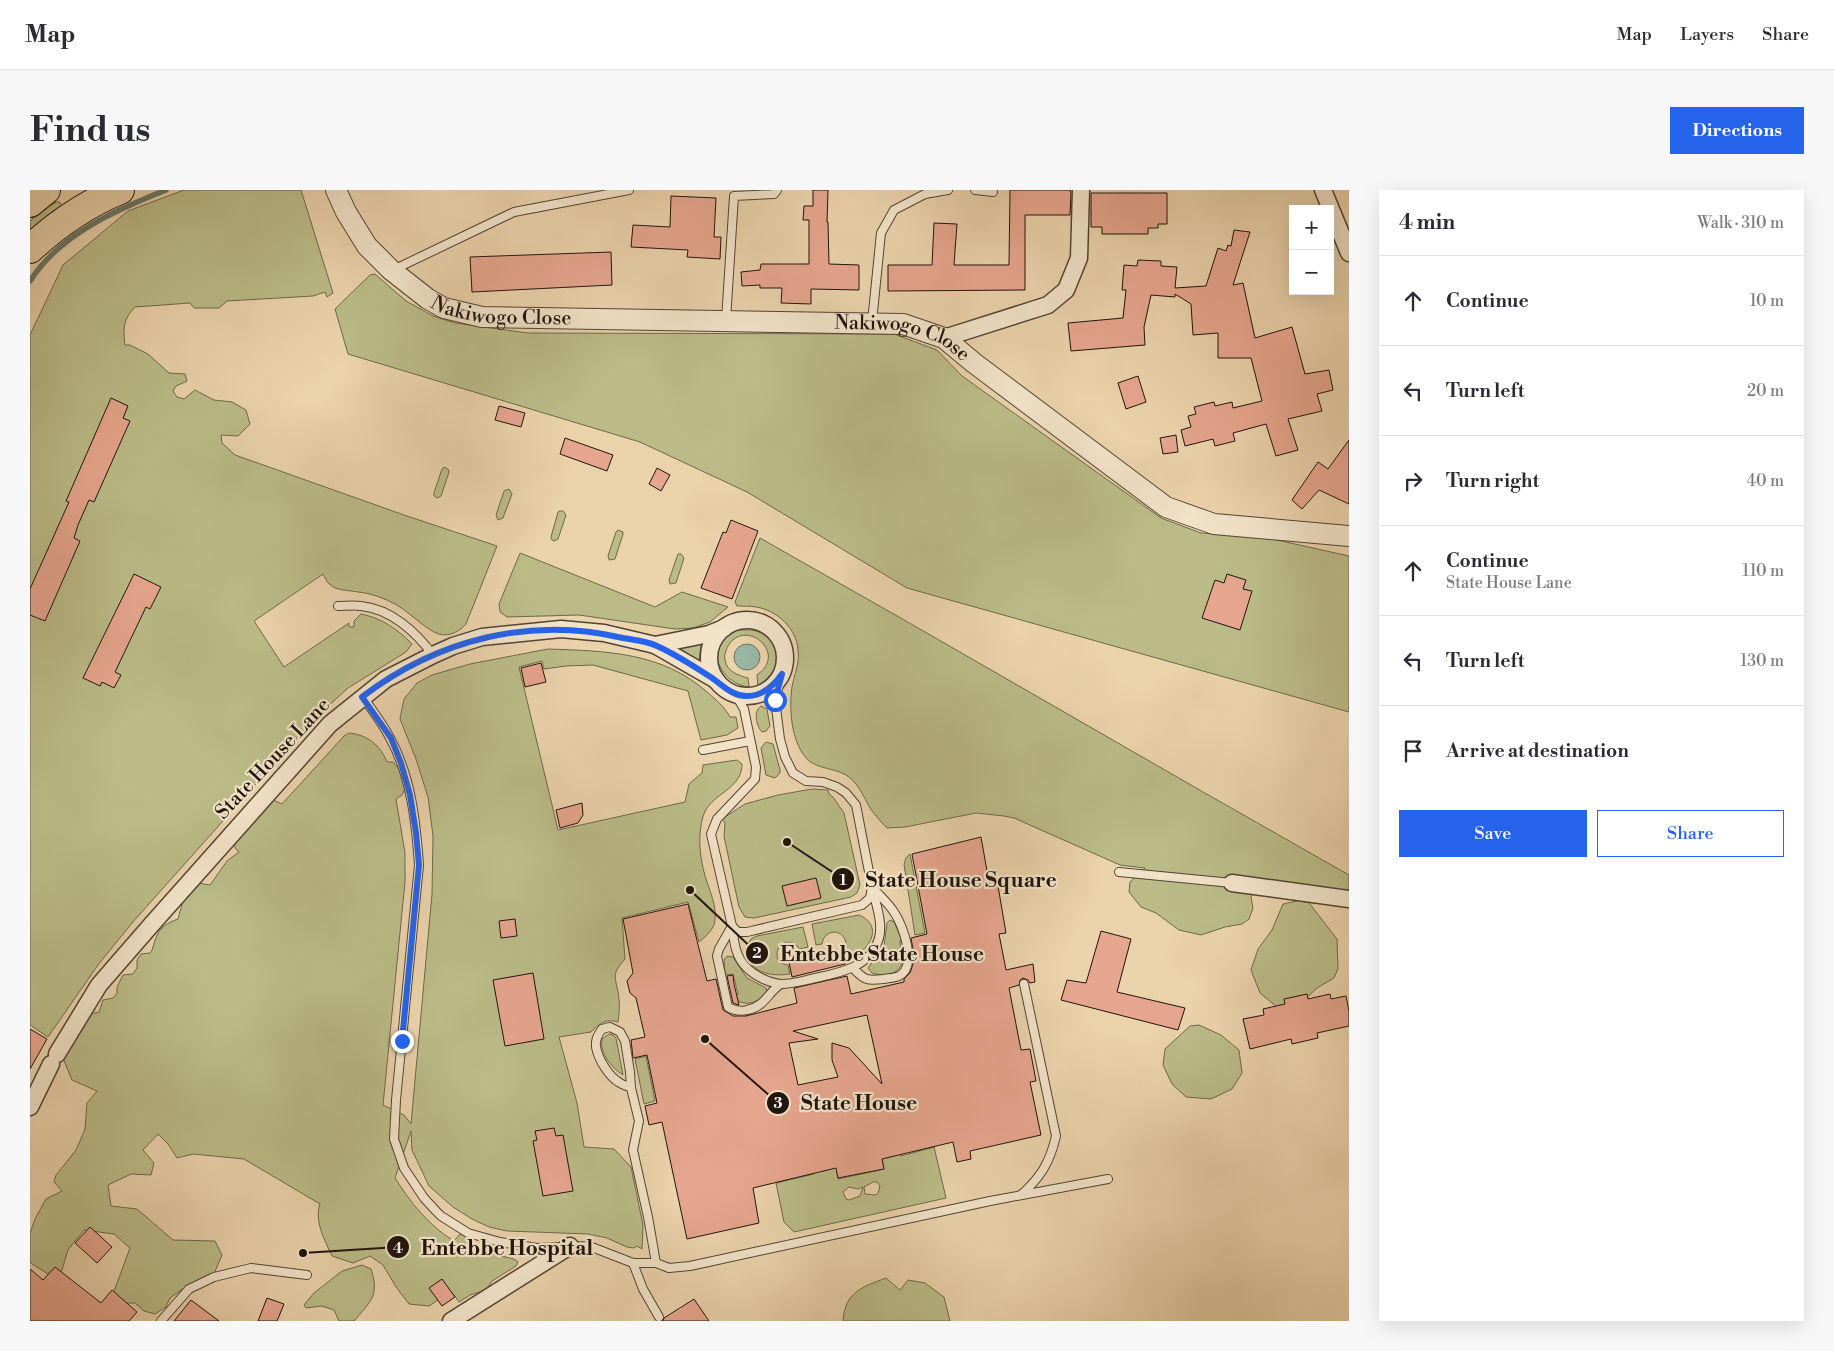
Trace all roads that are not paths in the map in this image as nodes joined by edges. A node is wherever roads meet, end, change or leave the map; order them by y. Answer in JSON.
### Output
{"nodes":[{"id":1,"x":46,"y":190,"type":"edge"},
{"id":2,"x":120,"y":190,"type":"edge"},
{"id":3,"x":336,"y":190,"type":"edge"},
{"id":4,"x":629,"y":190,"type":"edge"},
{"id":5,"x":777,"y":190,"type":"edge"},
{"id":6,"x":948,"y":190,"type":"edge"},
{"id":7,"x":975,"y":190,"type":"edge"},
{"id":8,"x":1081,"y":190,"type":"edge"},
{"id":9,"x":1323,"y":190,"type":"edge"},
{"id":10,"x":994,"y":192,"type":"dead end"},
{"id":11,"x":90,"y":196,"type":"edge"},
{"id":12,"x":30,"y":203,"type":"edge"},
{"id":13,"x":30,"y":249,"type":"edge"},
{"id":14,"x":1349,"y":253,"type":"edge"},
{"id":15,"x":391,"y":270,"type":"junction"},
{"id":16,"x":726,"y":321,"type":"junction"},
{"id":17,"x":872,"y":322,"type":"junction"},
{"id":18,"x":944,"y":338,"type":"junction"},
{"id":19,"x":1349,"y":536,"type":"edge"},
{"id":20,"x":338,"y":606,"type":"dead end"},
{"id":21,"x":724,"y":628,"type":"junction"},
{"id":22,"x":655,"y":645,"type":"junction"},
{"id":23,"x":433,"y":655,"type":"junction"},
{"id":24,"x":782,"y":674,"type":"junction"},
{"id":25,"x":716,"y":680,"type":"junction"},
{"id":26,"x":735,"y":694,"type":"junction"},
{"id":27,"x":362,"y":697,"type":"junction"},
{"id":28,"x":750,"y":741,"type":"junction"},
{"id":29,"x":703,"y":750,"type":"dead end"},
{"id":30,"x":1120,"y":872,"type":"dead end"},
{"id":31,"x":1232,"y":883,"type":"joint"},
{"id":32,"x":872,"y":887,"type":"junction"},
{"id":33,"x":1349,"y":899,"type":"edge"},
{"id":34,"x":732,"y":926,"type":"junction"},
{"id":35,"x":853,"y":968,"type":"junction"},
{"id":36,"x":781,"y":984,"type":"junction"},
{"id":37,"x":1024,"y":984,"type":"dead end"},
{"id":38,"x":631,"y":1088,"type":"junction"},
{"id":39,"x":30,"y":1106,"type":"edge"},
{"id":40,"x":1108,"y":1179,"type":"dead end"},
{"id":41,"x":1020,"y":1196,"type":"junction"},
{"id":42,"x":570,"y":1246,"type":"junction"},
{"id":43,"x":633,"y":1263,"type":"junction"},
{"id":44,"x":656,"y":1263,"type":"junction"},
{"id":45,"x":307,"y":1275,"type":"dead end"},
{"id":46,"x":659,"y":1317,"type":"dead end"},
{"id":47,"x":161,"y":1321,"type":"edge"},
{"id":48,"x":451,"y":1321,"type":"edge"}],
"edges":[{"from":1,"to":12,"type":"highway"},
{"from":2,"to":11,"type":"highway"},
{"from":3,"to":15,"type":"street","name":"Nakiwogo Close"},
{"from":4,"to":15,"type":"lane"},
{"from":5,"to":16,"type":"lane"},
{"from":6,"to":17,"type":"lane"},
{"from":7,"to":10,"type":"lane"},
{"from":8,"to":18,"type":"street"},
{"from":9,"to":14,"type":"street"},
{"from":11,"to":13,"type":"highway"},
{"from":15,"to":16,"type":"street","name":"Nakiwogo Close"},
{"from":16,"to":17,"type":"street","name":"Nakiwogo Close"},
{"from":17,"to":18,"type":"street","name":"Nakiwogo Close"},
{"from":18,"to":19,"type":"street","name":"Nakiwogo Close"},
{"from":20,"to":23,"type":"lane"},
{"from":21,"to":22,"type":"street"},
{"from":21,"to":24,"type":"street"},
{"from":21,"to":25,"type":"street"},
{"from":22,"to":23,"type":"street","name":"State House Lane"},
{"from":22,"to":25,"type":"street"},
{"from":23,"to":27,"type":"street","name":"State House Lane"},
{"from":24,"to":26,"type":"street"},
{"from":24,"to":32,"type":"lane"},
{"from":25,"to":26,"type":"street"},
{"from":26,"to":28,"type":"lane"},
{"from":27,"to":39,"type":"street","name":"State House Lane"},
{"from":27,"to":42,"type":"lane"},
{"from":28,"to":29,"type":"lane"},
{"from":28,"to":34,"type":"lane"},
{"from":30,"to":31,"type":"lane"},
{"from":31,"to":33,"type":"street"},
{"from":32,"to":34,"type":"lane"},
{"from":32,"to":35,"type":"lane"},
{"from":32,"to":35,"type":"lane"},
{"from":34,"to":36,"type":"lane"},
{"from":34,"to":36,"type":"lane"},
{"from":35,"to":36,"type":"lane"},
{"from":37,"to":41,"type":"lane"},
{"from":38,"to":38,"type":"lane"},
{"from":38,"to":44,"type":"lane"},
{"from":40,"to":41,"type":"lane"},
{"from":41,"to":44,"type":"lane"},
{"from":42,"to":43,"type":"lane"},
{"from":42,"to":48,"type":"street"},
{"from":43,"to":44,"type":"lane"},
{"from":43,"to":46,"type":"lane"},
{"from":45,"to":47,"type":"lane"}]}
